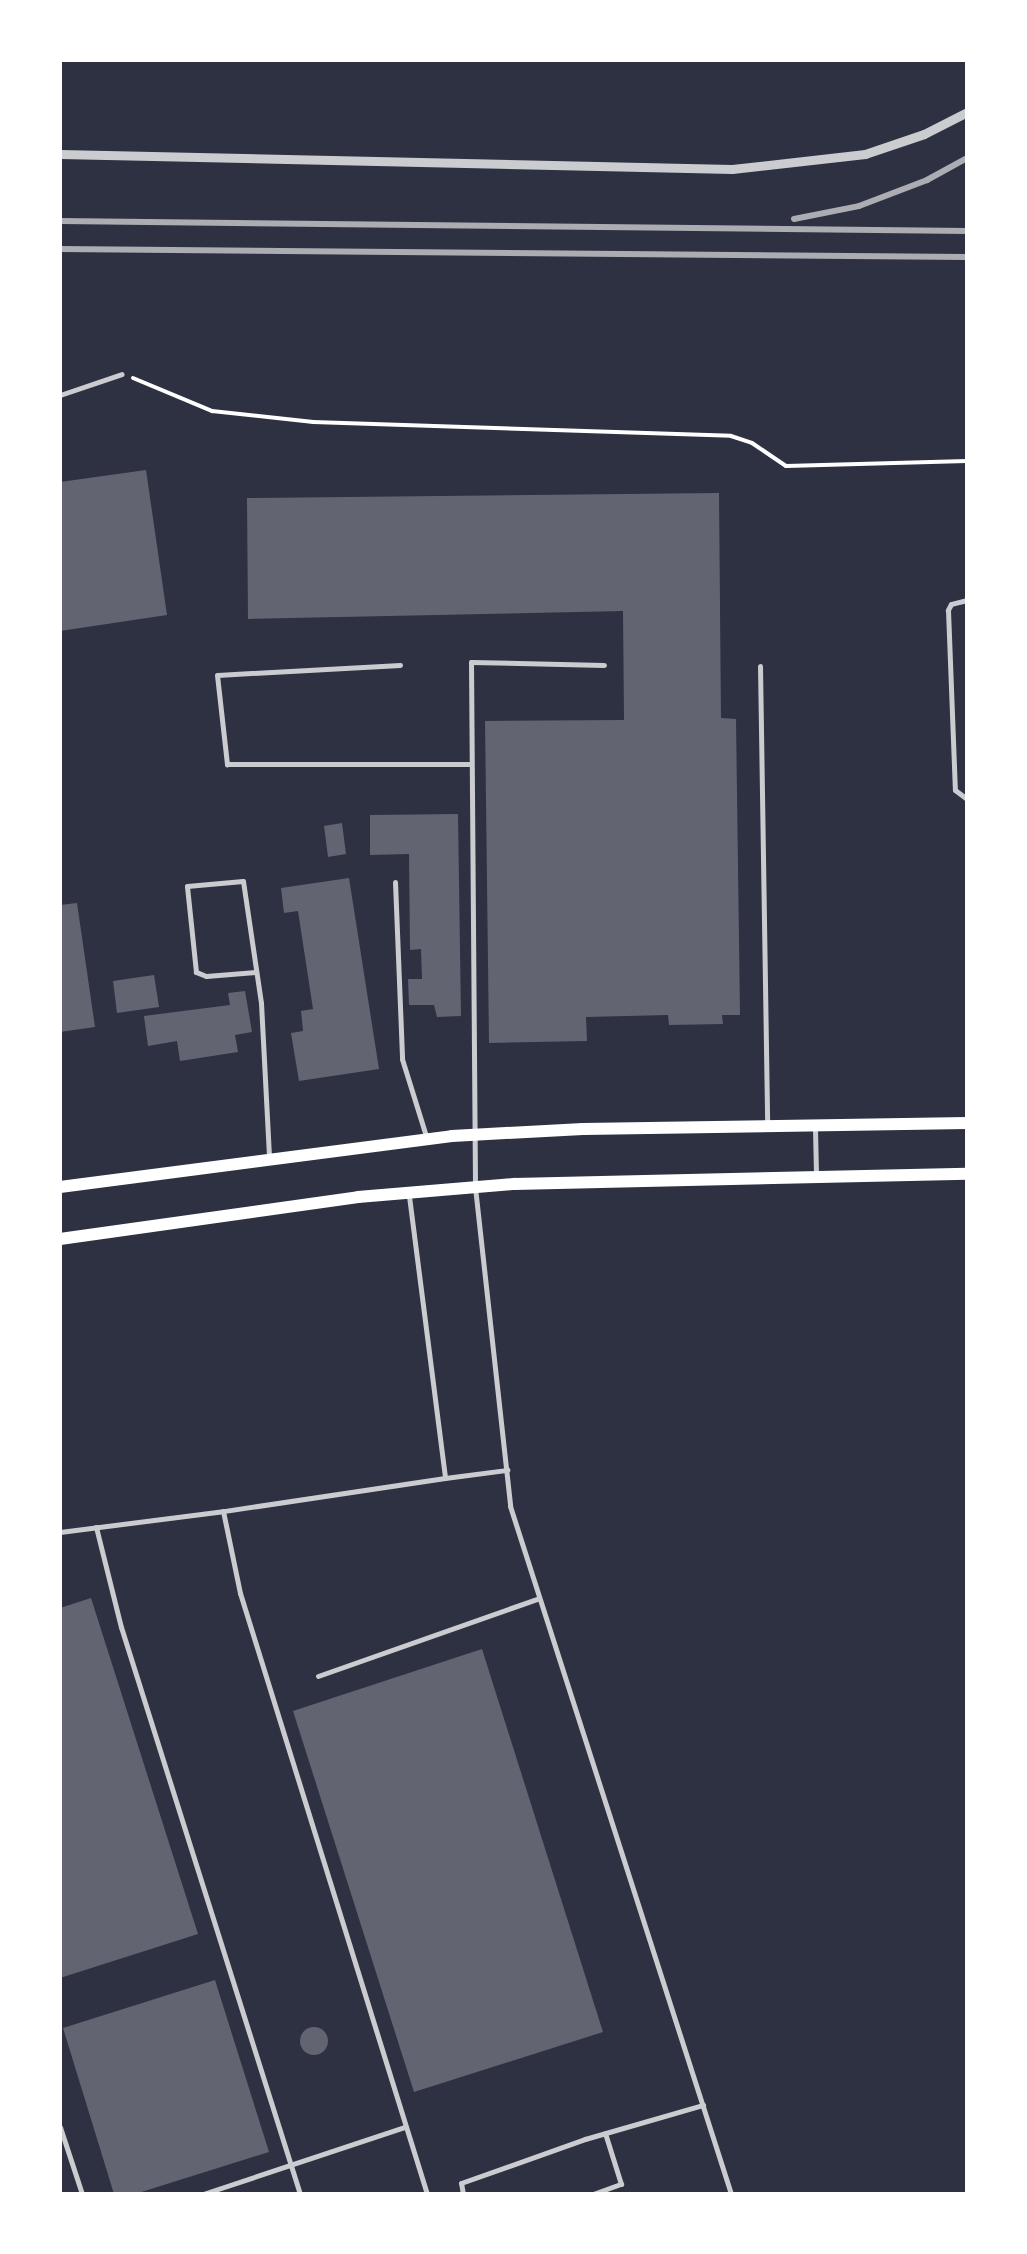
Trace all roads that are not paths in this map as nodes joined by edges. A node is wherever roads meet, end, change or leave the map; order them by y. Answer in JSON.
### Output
{"nodes":[{"id":1,"x":967,"y":112,"type":"edge"},
{"id":2,"x":60,"y":154,"type":"edge"},
{"id":3,"x":122,"y":374,"type":"road end"},
{"id":4,"x":60,"y":395,"type":"edge"},
{"id":5,"x":967,"y":600,"type":"edge"},
{"id":6,"x":400,"y":665,"type":"dead end"},
{"id":7,"x":604,"y":666,"type":"dead end"},
{"id":8,"x":760,"y":666,"type":"dead end"},
{"id":9,"x":471,"y":764,"type":"junction"},
{"id":10,"x":967,"y":799,"type":"edge"},
{"id":11,"x":395,"y":882,"type":"dead end"},
{"id":12,"x":256,"y":972,"type":"junction"},
{"id":13,"x":967,"y":1123,"type":"edge"},
{"id":14,"x":815,"y":1125,"type":"junction"},
{"id":15,"x":767,"y":1126,"type":"junction"},
{"id":16,"x":473,"y":1135,"type":"junction"},
{"id":17,"x":428,"y":1138,"type":"junction"},
{"id":18,"x":269,"y":1158,"type":"junction"},
{"id":19,"x":967,"y":1174,"type":"edge"},
{"id":20,"x":816,"y":1176,"type":"junction"},
{"id":21,"x":60,"y":1187,"type":"edge"},
{"id":22,"x":476,"y":1187,"type":"junction"},
{"id":23,"x":408,"y":1192,"type":"junction"},
{"id":24,"x":60,"y":1239,"type":"edge"},
{"id":25,"x":507,"y":1470,"type":"junction"},
{"id":26,"x":446,"y":1478,"type":"junction"},
{"id":27,"x":223,"y":1510,"type":"junction"},
{"id":28,"x":96,"y":1527,"type":"junction"},
{"id":29,"x":60,"y":1532,"type":"edge"},
{"id":30,"x":539,"y":1598,"type":"junction"},
{"id":31,"x":318,"y":1676,"type":"dead end"},
{"id":32,"x":703,"y":2105,"type":"junction"},
{"id":33,"x":60,"y":2127,"type":"edge"},
{"id":34,"x":404,"y":2127,"type":"junction"},
{"id":35,"x":605,"y":2133,"type":"junction"},
{"id":36,"x":290,"y":2164,"type":"junction"},
{"id":37,"x":82,"y":2194,"type":"edge"},
{"id":38,"x":202,"y":2194,"type":"edge"},
{"id":39,"x":300,"y":2194,"type":"edge"},
{"id":40,"x":426,"y":2194,"type":"edge"},
{"id":41,"x":463,"y":2194,"type":"edge"},
{"id":42,"x":593,"y":2194,"type":"edge"},
{"id":43,"x":732,"y":2194,"type":"edge"}],
"edges":[{"from":1,"to":2,"type":"street"},
{"from":3,"to":4,"type":"lane"},
{"from":5,"to":10,"type":"lane"},
{"from":6,"to":9,"type":"lane"},
{"from":7,"to":9,"type":"lane"},
{"from":8,"to":15,"type":"lane"},
{"from":9,"to":16,"type":"lane"},
{"from":11,"to":17,"type":"lane"},
{"from":12,"to":12,"type":"lane"},
{"from":12,"to":18,"type":"lane"},
{"from":13,"to":14,"type":"main road"},
{"from":14,"to":15,"type":"main road"},
{"from":14,"to":20,"type":"lane"},
{"from":15,"to":16,"type":"main road"},
{"from":16,"to":17,"type":"main road"},
{"from":16,"to":22,"type":"lane"},
{"from":17,"to":18,"type":"main road"},
{"from":18,"to":21,"type":"main road"},
{"from":19,"to":20,"type":"main road"},
{"from":20,"to":22,"type":"main road"},
{"from":22,"to":23,"type":"main road"},
{"from":22,"to":25,"type":"lane"},
{"from":23,"to":24,"type":"main road"},
{"from":23,"to":26,"type":"lane"},
{"from":25,"to":26,"type":"lane"},
{"from":25,"to":30,"type":"lane"},
{"from":26,"to":27,"type":"lane"},
{"from":27,"to":28,"type":"lane"},
{"from":27,"to":34,"type":"lane"},
{"from":28,"to":29,"type":"lane"},
{"from":28,"to":36,"type":"lane"},
{"from":30,"to":31,"type":"lane"},
{"from":30,"to":32,"type":"lane"},
{"from":32,"to":35,"type":"lane"},
{"from":32,"to":43,"type":"lane"},
{"from":33,"to":37,"type":"lane"},
{"from":34,"to":36,"type":"lane"},
{"from":34,"to":40,"type":"lane"},
{"from":35,"to":41,"type":"lane"},
{"from":35,"to":42,"type":"lane"},
{"from":36,"to":38,"type":"lane"},
{"from":36,"to":39,"type":"lane"}]}
